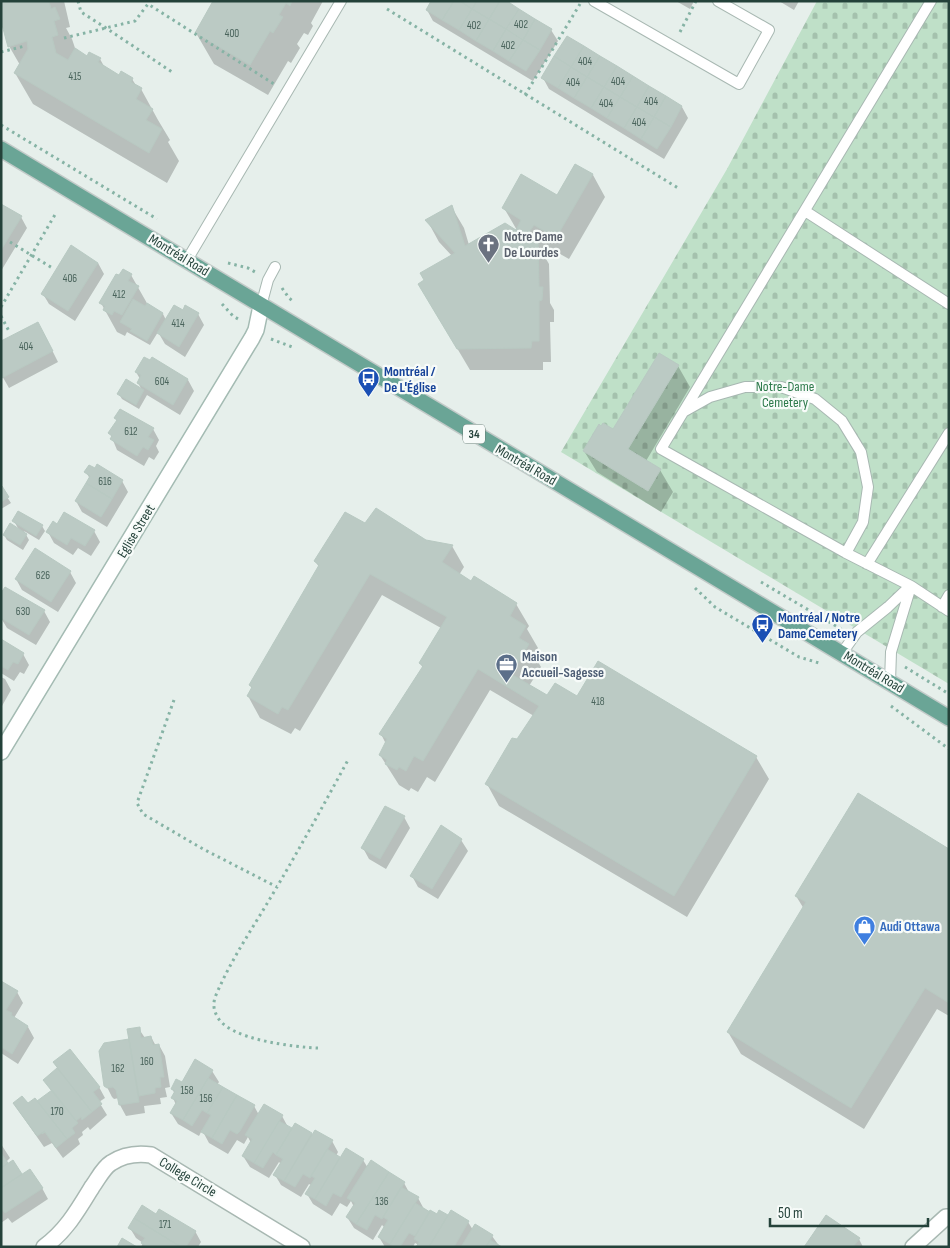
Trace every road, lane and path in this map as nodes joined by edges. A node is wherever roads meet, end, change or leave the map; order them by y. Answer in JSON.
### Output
{"nodes":[{"id":1,"x":78,"y":1,"type":"edge"},
{"id":2,"x":341,"y":1,"type":"edge"},
{"id":3,"x":582,"y":1,"type":"edge"},
{"id":4,"x":594,"y":1,"type":"edge"},
{"id":5,"x":696,"y":1,"type":"edge"},
{"id":6,"x":718,"y":1,"type":"edge"},
{"id":7,"x":932,"y":1,"type":"edge"},
{"id":8,"x":387,"y":9,"type":"dead end"},
{"id":9,"x":106,"y":28,"type":"junction"},
{"id":10,"x":64,"y":38,"type":"dead end"},
{"id":11,"x":25,"y":46,"type":"dead end"},
{"id":12,"x":672,"y":46,"type":"junction"},
{"id":13,"x":1,"y":52,"type":"edge"},
{"id":14,"x":172,"y":72,"type":"dead end"},
{"id":15,"x":287,"y":92,"type":"junction"},
{"id":16,"x":525,"y":95,"type":"junction"},
{"id":17,"x":1,"y":126,"type":"edge"},
{"id":18,"x":1,"y":149,"type":"edge"},
{"id":19,"x":678,"y":188,"type":"dead end"},
{"id":20,"x":805,"y":210,"type":"junction"},
{"id":21,"x":56,"y":212,"type":"dead end"},
{"id":22,"x":160,"y":221,"type":"dead end"},
{"id":23,"x":10,"y":242,"type":"dead end"},
{"id":24,"x":197,"y":244,"type":"junction"},
{"id":25,"x":32,"y":255,"type":"junction"},
{"id":26,"x":187,"y":260,"type":"junction"},
{"id":27,"x":275,"y":267,"type":"dead end"},
{"id":28,"x":248,"y":268,"type":"dead end"},
{"id":29,"x":54,"y":269,"type":"dead end"},
{"id":30,"x":280,"y":287,"type":"dead end"},
{"id":31,"x":296,"y":303,"type":"dead end"},
{"id":32,"x":949,"y":304,"type":"edge"},
{"id":33,"x":261,"y":306,"type":"junction"},
{"id":34,"x":1,"y":307,"type":"edge"},
{"id":35,"x":1,"y":316,"type":"edge"},
{"id":36,"x":10,"y":333,"type":"dead end"},
{"id":37,"x":274,"y":341,"type":"dead end"},
{"id":38,"x":301,"y":351,"type":"dead end"},
{"id":39,"x":684,"y":411,"type":"junction"},
{"id":40,"x":947,"y":438,"type":"edge"},
{"id":41,"x":846,"y":553,"type":"junction"},
{"id":42,"x":867,"y":564,"type":"junction"},
{"id":43,"x":759,"y":581,"type":"dead end"},
{"id":44,"x":688,"y":584,"type":"dead end"},
{"id":45,"x":911,"y":586,"type":"junction"},
{"id":46,"x":949,"y":595,"type":"edge"},
{"id":47,"x":945,"y":609,"type":"edge"},
{"id":48,"x":854,"y":636,"type":"junction"},
{"id":49,"x":842,"y":653,"type":"junction"},
{"id":50,"x":891,"y":659,"type":"junction"},
{"id":51,"x":826,"y":667,"type":"dead end"},
{"id":52,"x":890,"y":682,"type":"junction"},
{"id":53,"x":949,"y":694,"type":"edge"},
{"id":54,"x":174,"y":700,"type":"dead end"},
{"id":55,"x":887,"y":704,"type":"dead end"},
{"id":56,"x":949,"y":718,"type":"edge"},
{"id":57,"x":949,"y":749,"type":"edge"},
{"id":58,"x":1,"y":752,"type":"edge"},
{"id":59,"x":348,"y":760,"type":"dead end"},
{"id":60,"x":277,"y":887,"type":"junction"},
{"id":61,"x":318,"y":1048,"type":"dead end"},
{"id":62,"x":949,"y":1217,"type":"edge"},
{"id":63,"x":44,"y":1247,"type":"edge"},
{"id":64,"x":302,"y":1247,"type":"edge"},
{"id":65,"x":913,"y":1247,"type":"edge"}],
"edges":[{"from":1,"to":9,"type":"path"},
{"from":2,"to":15,"type":"lane"},
{"from":3,"to":16,"type":"path"},
{"from":4,"to":12,"type":"lane"},
{"from":5,"to":12,"type":"path"},
{"from":6,"to":12,"type":"lane"},
{"from":7,"to":20,"type":"lane"},
{"from":8,"to":16,"type":"path"},
{"from":9,"to":10,"type":"path"},
{"from":9,"to":14,"type":"path"},
{"from":9,"to":15,"type":"path"},
{"from":11,"to":13,"type":"path"},
{"from":15,"to":24,"type":"lane"},
{"from":16,"to":19,"type":"path"},
{"from":17,"to":22,"type":"path"},
{"from":18,"to":26,"type":"main road","name":"Montréal Road","number":"34"},
{"from":20,"to":32,"type":"lane"},
{"from":20,"to":39,"type":"lane"},
{"from":21,"to":25,"type":"path"},
{"from":23,"to":25,"type":"path"},
{"from":24,"to":26,"type":"lane"},
{"from":24,"to":28,"type":"path"},
{"from":25,"to":29,"type":"path"},
{"from":25,"to":34,"type":"path"},
{"from":26,"to":33,"type":"main road","name":"Montréal Road","number":"34"},
{"from":27,"to":33,"type":"lane"},
{"from":30,"to":31,"type":"path"},
{"from":33,"to":49,"type":"main road","name":"Montréal Road","number":"34"},
{"from":33,"to":58,"type":"street","name":"Eglise Street"},
{"from":35,"to":36,"type":"path"},
{"from":37,"to":38,"type":"path"},
{"from":39,"to":41,"type":"lane"},
{"from":39,"to":41,"type":"lane"},
{"from":40,"to":42,"type":"lane"},
{"from":41,"to":42,"type":"lane"},
{"from":42,"to":45,"type":"lane"},
{"from":43,"to":48,"type":"path"},
{"from":44,"to":51,"type":"path"},
{"from":45,"to":47,"type":"lane"},
{"from":45,"to":48,"type":"lane"},
{"from":45,"to":50,"type":"lane"},
{"from":46,"to":47,"type":"lane"},
{"from":48,"to":49,"type":"lane"},
{"from":49,"to":52,"type":"main road","name":"Montréal Road","number":"34"},
{"from":50,"to":52,"type":"lane"},
{"from":50,"to":53,"type":"path"},
{"from":52,"to":56,"type":"main road","name":"Montréal Road","number":"34"},
{"from":54,"to":60,"type":"path"},
{"from":55,"to":57,"type":"path"},
{"from":59,"to":60,"type":"path"},
{"from":60,"to":61,"type":"path"},
{"from":62,"to":65,"type":"street"},
{"from":63,"to":64,"type":"street","name":"College Circle"}]}
